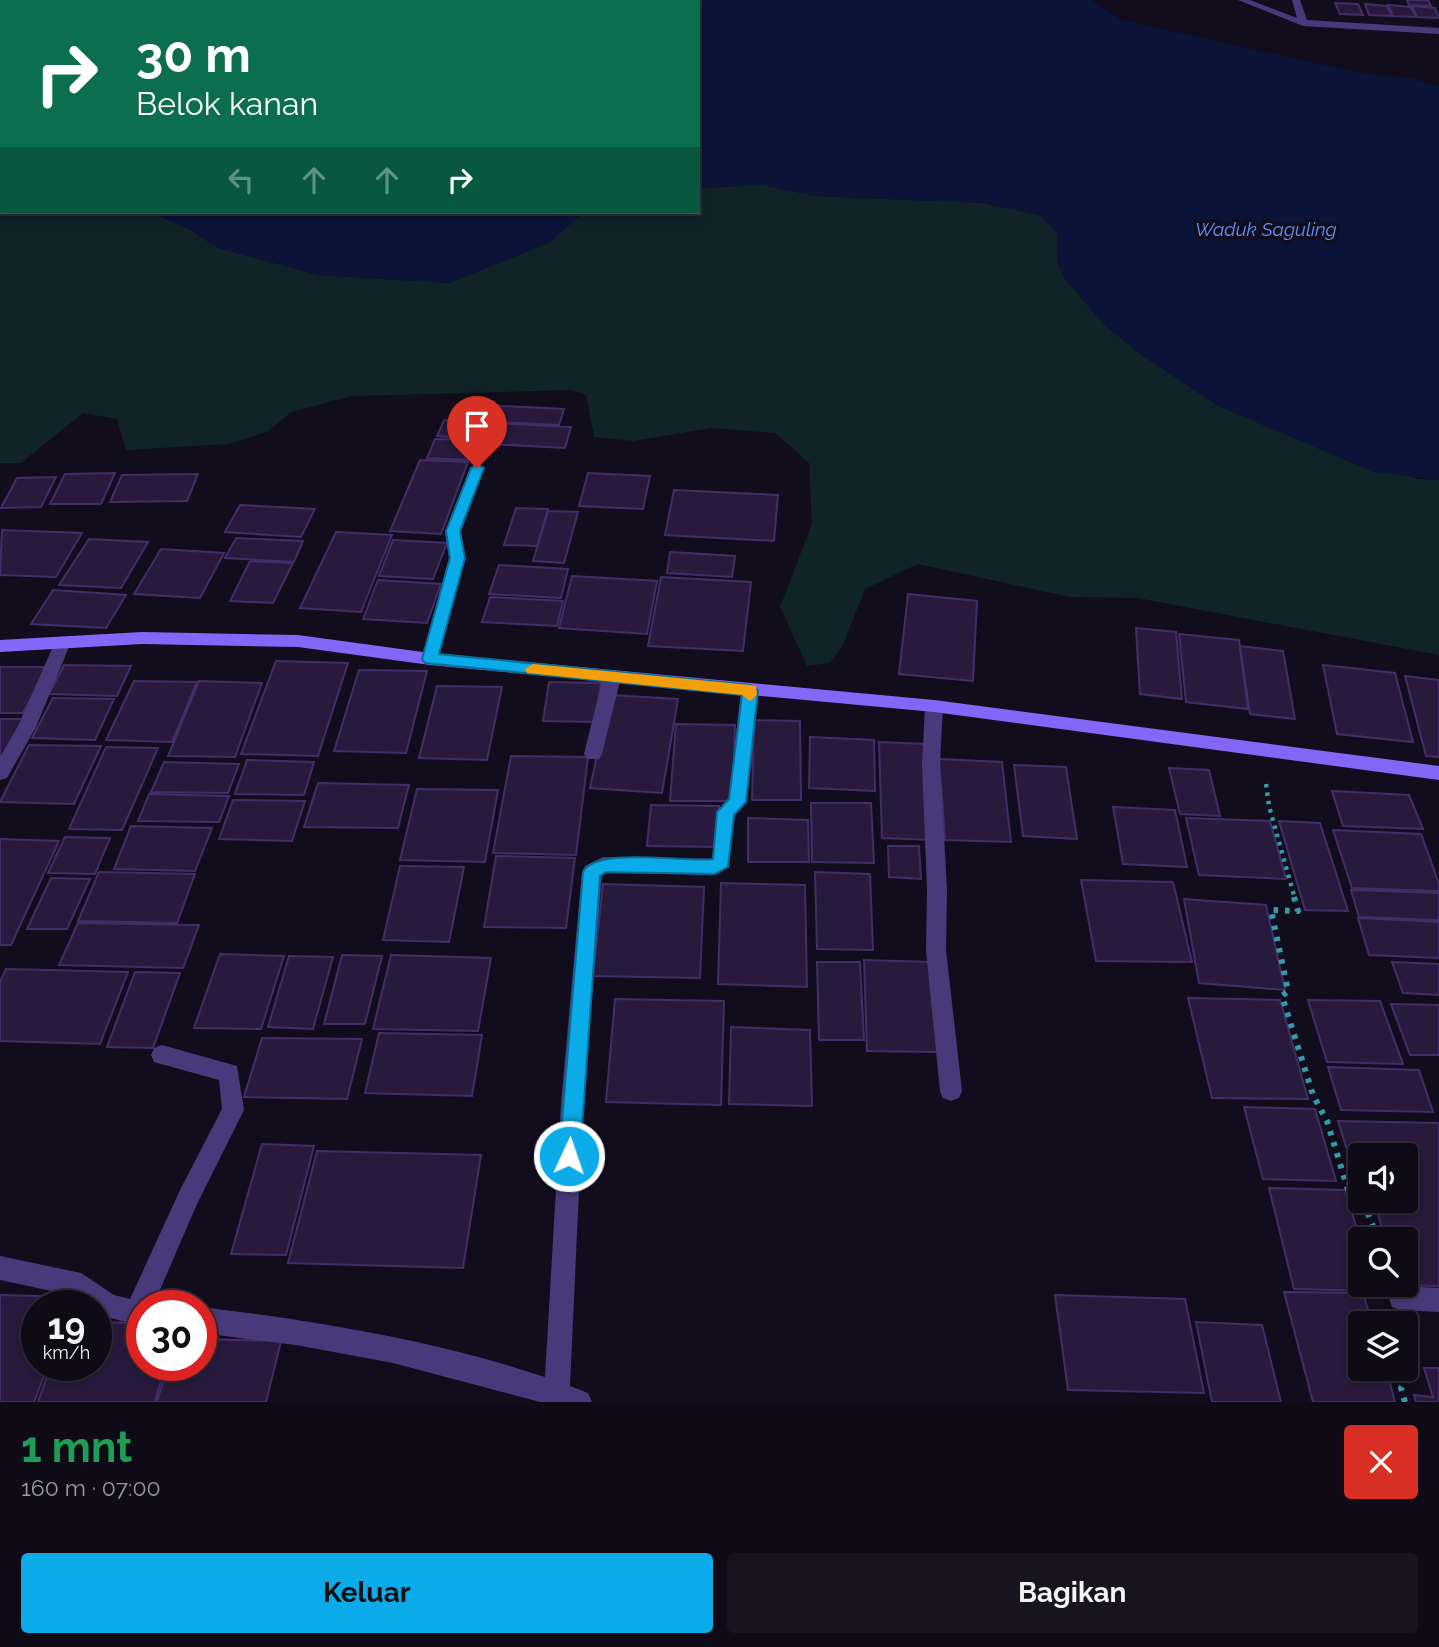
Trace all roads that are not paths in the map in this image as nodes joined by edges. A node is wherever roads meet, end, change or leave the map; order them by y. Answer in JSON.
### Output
{"nodes":[{"id":1,"x":1242,"y":0,"type":"edge"},
{"id":2,"x":1296,"y":0,"type":"edge"},
{"id":3,"x":1303,"y":23,"type":"junction"},
{"id":4,"x":1439,"y":32,"type":"edge"},
{"id":5,"x":477,"y":468,"type":"dead end"},
{"id":6,"x":63,"y":642,"type":"junction"},
{"id":7,"x":0,"y":646,"type":"edge"},
{"id":8,"x":430,"y":659,"type":"junction"},
{"id":9,"x":612,"y":677,"type":"junction"},
{"id":10,"x":750,"y":690,"type":"junction"},
{"id":11,"x":934,"y":706,"type":"junction"},
{"id":12,"x":593,"y":754,"type":"dead end"},
{"id":13,"x":1439,"y":773,"type":"edge"},
{"id":14,"x":0,"y":774,"type":"edge"},
{"id":15,"x":162,"y":1055,"type":"dead end"},
{"id":16,"x":951,"y":1091,"type":"dead end"},
{"id":17,"x":0,"y":1268,"type":"edge"},
{"id":18,"x":146,"y":1290,"type":"edge"},
{"id":19,"x":1401,"y":1298,"type":"road end"},
{"id":20,"x":1439,"y":1300,"type":"edge"},
{"id":21,"x":126,"y":1310,"type":"edge"},
{"id":22,"x":217,"y":1322,"type":"edge"},
{"id":23,"x":568,"y":1398,"type":"edge"}],
"edges":[{"from":1,"to":3,"type":"street"},
{"from":2,"to":3,"type":"street"},
{"from":3,"to":4,"type":"street"},
{"from":5,"to":8,"type":"street"},
{"from":6,"to":7,"type":"street"},
{"from":6,"to":8,"type":"street"},
{"from":6,"to":14,"type":"street"},
{"from":8,"to":9,"type":"street"},
{"from":9,"to":10,"type":"street"},
{"from":9,"to":12,"type":"street"},
{"from":10,"to":11,"type":"street"},
{"from":10,"to":23,"type":"street"},
{"from":11,"to":13,"type":"street"},
{"from":11,"to":16,"type":"street"},
{"from":15,"to":18,"type":"street"},
{"from":17,"to":21,"type":"street"},
{"from":19,"to":20,"type":"street"},
{"from":22,"to":23,"type":"street"}]}
